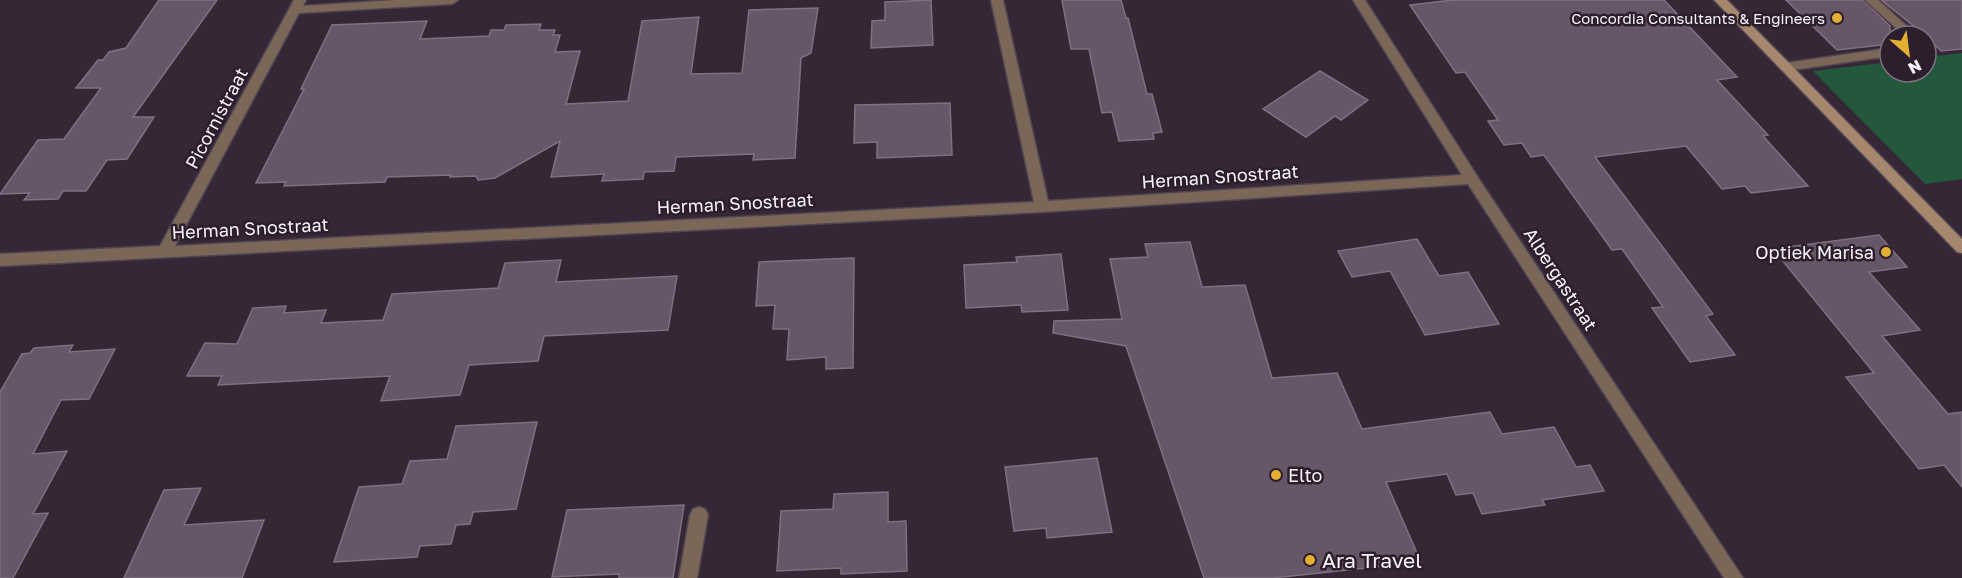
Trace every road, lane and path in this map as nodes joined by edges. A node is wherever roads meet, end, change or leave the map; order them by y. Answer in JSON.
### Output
{"nodes":[{"id":1,"x":452,"y":0,"type":"edge"},
{"id":2,"x":997,"y":0,"type":"edge"},
{"id":3,"x":1359,"y":0,"type":"edge"},
{"id":4,"x":1720,"y":0,"type":"edge"},
{"id":5,"x":1871,"y":0,"type":"edge"},
{"id":6,"x":297,"y":5,"type":"edge"},
{"id":7,"x":1898,"y":24,"type":"edge"},
{"id":8,"x":1878,"y":54,"type":"edge"},
{"id":9,"x":1786,"y":67,"type":"junction"},
{"id":10,"x":1472,"y":179,"type":"junction"},
{"id":11,"x":1041,"y":207,"type":"junction"},
{"id":12,"x":1962,"y":249,"type":"edge"},
{"id":13,"x":164,"y":252,"type":"junction"},
{"id":14,"x":0,"y":260,"type":"edge"},
{"id":15,"x":699,"y":515,"type":"dead end"},
{"id":16,"x":688,"y":578,"type":"edge"},
{"id":17,"x":1734,"y":578,"type":"edge"}],
"edges":[{"from":1,"to":6,"type":"street"},
{"from":2,"to":11,"type":"street"},
{"from":3,"to":10,"type":"street","name":"Albergastraat"},
{"from":4,"to":9,"type":"street"},
{"from":5,"to":7,"type":"street"},
{"from":6,"to":13,"type":"street","name":"Picornistraat"},
{"from":8,"to":9,"type":"street"},
{"from":9,"to":12,"type":"street"},
{"from":10,"to":11,"type":"street","name":"Herman Snostraat"},
{"from":10,"to":17,"type":"street","name":"Albergastraat"},
{"from":11,"to":13,"type":"street","name":"Herman Snostraat"},
{"from":13,"to":14,"type":"street","name":"Herman Snostraat"},
{"from":15,"to":16,"type":"street"}]}
